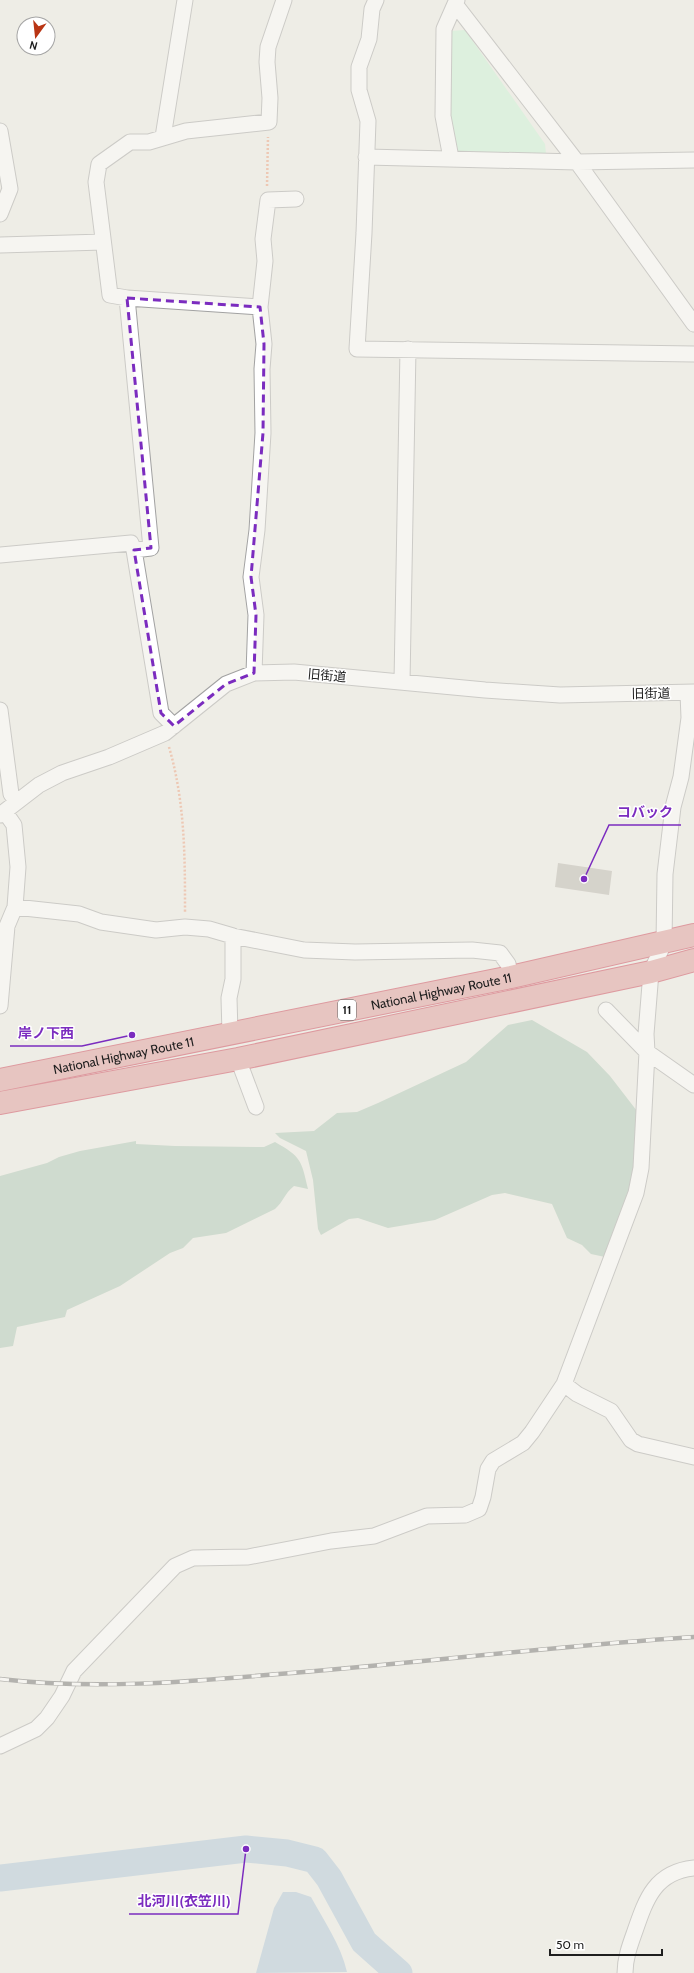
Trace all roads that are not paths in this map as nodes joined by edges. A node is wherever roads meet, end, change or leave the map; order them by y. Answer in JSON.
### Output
{"nodes":[{"id":1,"x":185,"y":0,"type":"edge"},
{"id":2,"x":284,"y":0,"type":"edge"},
{"id":3,"x":376,"y":0,"type":"edge"},
{"id":4,"x":456,"y":2,"type":"edge"},
{"id":5,"x":0,"y":131,"type":"edge"},
{"id":6,"x":163,"y":137,"type":"junction"},
{"id":7,"x":366,"y":157,"type":"junction"},
{"id":8,"x":451,"y":158,"type":"junction"},
{"id":9,"x":694,"y":160,"type":"edge"},
{"id":10,"x":577,"y":162,"type":"junction"},
{"id":11,"x":296,"y":199,"type":"dead end"},
{"id":12,"x":0,"y":214,"type":"edge"},
{"id":13,"x":103,"y":242,"type":"junction"},
{"id":14,"x":0,"y":245,"type":"edge"},
{"id":15,"x":127,"y":298,"type":"junction"},
{"id":16,"x":260,"y":307,"type":"junction"},
{"id":17,"x":694,"y":324,"type":"edge"},
{"id":18,"x":408,"y":350,"type":"junction"},
{"id":19,"x":694,"y":354,"type":"edge"},
{"id":20,"x":134,"y":550,"type":"junction"},
{"id":21,"x":0,"y":556,"type":"edge"},
{"id":22,"x":254,"y":673,"type":"junction"},
{"id":23,"x":402,"y":682,"type":"junction"},
{"id":24,"x":691,"y":692,"type":"edge"},
{"id":25,"x":0,"y":710,"type":"edge"},
{"id":26,"x":169,"y":729,"type":"junction"},
{"id":27,"x":17,"y":802,"type":"junction"},
{"id":28,"x":2,"y":814,"type":"edge"},
{"id":29,"x":15,"y":907,"type":"junction"},
{"id":30,"x":694,"y":935,"type":"edge"},
{"id":31,"x":234,"y":936,"type":"junction"},
{"id":32,"x":664,"y":943,"type":"junction"},
{"id":33,"x":694,"y":960,"type":"edge"},
{"id":34,"x":650,"y":972,"type":"junction"},
{"id":35,"x":510,"y":977,"type":"junction"},
{"id":36,"x":0,"y":1006,"type":"edge"},
{"id":37,"x":606,"y":1010,"type":"dead end"},
{"id":38,"x":230,"y":1033,"type":"junction"},
{"id":39,"x":647,"y":1052,"type":"junction"},
{"id":40,"x":238,"y":1059,"type":"junction"},
{"id":41,"x":0,"y":1080,"type":"edge"},
{"id":42,"x":694,"y":1085,"type":"edge"},
{"id":43,"x":0,"y":1103,"type":"edge"},
{"id":44,"x":256,"y":1107,"type":"dead end"},
{"id":45,"x":564,"y":1384,"type":"junction"},
{"id":46,"x":694,"y":1457,"type":"edge"},
{"id":47,"x":0,"y":1746,"type":"edge"},
{"id":48,"x":694,"y":1868,"type":"edge"},
{"id":49,"x":625,"y":1973,"type":"edge"}],
"edges":[{"from":1,"to":6,"type":"street"},
{"from":2,"to":6,"type":"street"},
{"from":3,"to":7,"type":"street"},
{"from":4,"to":8,"type":"street"},
{"from":4,"to":10,"type":"street"},
{"from":5,"to":12,"type":"street"},
{"from":6,"to":13,"type":"street"},
{"from":7,"to":8,"type":"street"},
{"from":7,"to":18,"type":"street"},
{"from":8,"to":10,"type":"street"},
{"from":9,"to":10,"type":"street"},
{"from":10,"to":17,"type":"street"},
{"from":11,"to":16,"type":"street"},
{"from":13,"to":14,"type":"street"},
{"from":13,"to":15,"type":"street"},
{"from":15,"to":16,"type":"street"},
{"from":15,"to":20,"type":"street"},
{"from":16,"to":22,"type":"street"},
{"from":18,"to":19,"type":"street"},
{"from":18,"to":23,"type":"street"},
{"from":20,"to":21,"type":"street"},
{"from":20,"to":26,"type":"street"},
{"from":22,"to":23,"type":"street","name":"旧街道"},
{"from":22,"to":26,"type":"street","name":"旧街道"},
{"from":23,"to":24,"type":"street","name":"旧街道"},
{"from":24,"to":32,"type":"street"},
{"from":25,"to":27,"type":"street"},
{"from":26,"to":27,"type":"street","name":"旧街道"},
{"from":27,"to":28,"type":"street","name":"旧街道"},
{"from":28,"to":29,"type":"street"},
{"from":29,"to":31,"type":"street"},
{"from":29,"to":36,"type":"street"},
{"from":30,"to":32,"type":"highway","name":"National Highway Route 11","number":"11"},
{"from":31,"to":35,"type":"street"},
{"from":31,"to":38,"type":"street"},
{"from":32,"to":34,"type":"street"},
{"from":32,"to":35,"type":"highway","name":"National Highway Route 11","number":"11"},
{"from":33,"to":34,"type":"highway","name":"National Highway Route 11","number":"11"},
{"from":34,"to":39,"type":"street"},
{"from":34,"to":40,"type":"highway","name":"National Highway Route 11","number":"11"},
{"from":35,"to":38,"type":"highway","name":"National Highway Route 11","number":"11"},
{"from":37,"to":39,"type":"street"},
{"from":38,"to":41,"type":"highway","name":"National Highway Route 11","number":"11"},
{"from":39,"to":42,"type":"street"},
{"from":39,"to":45,"type":"street"},
{"from":40,"to":43,"type":"highway","name":"National Highway Route 11","number":"11"},
{"from":40,"to":44,"type":"street"},
{"from":45,"to":46,"type":"street"},
{"from":45,"to":47,"type":"street"},
{"from":48,"to":49,"type":"street"}]}
